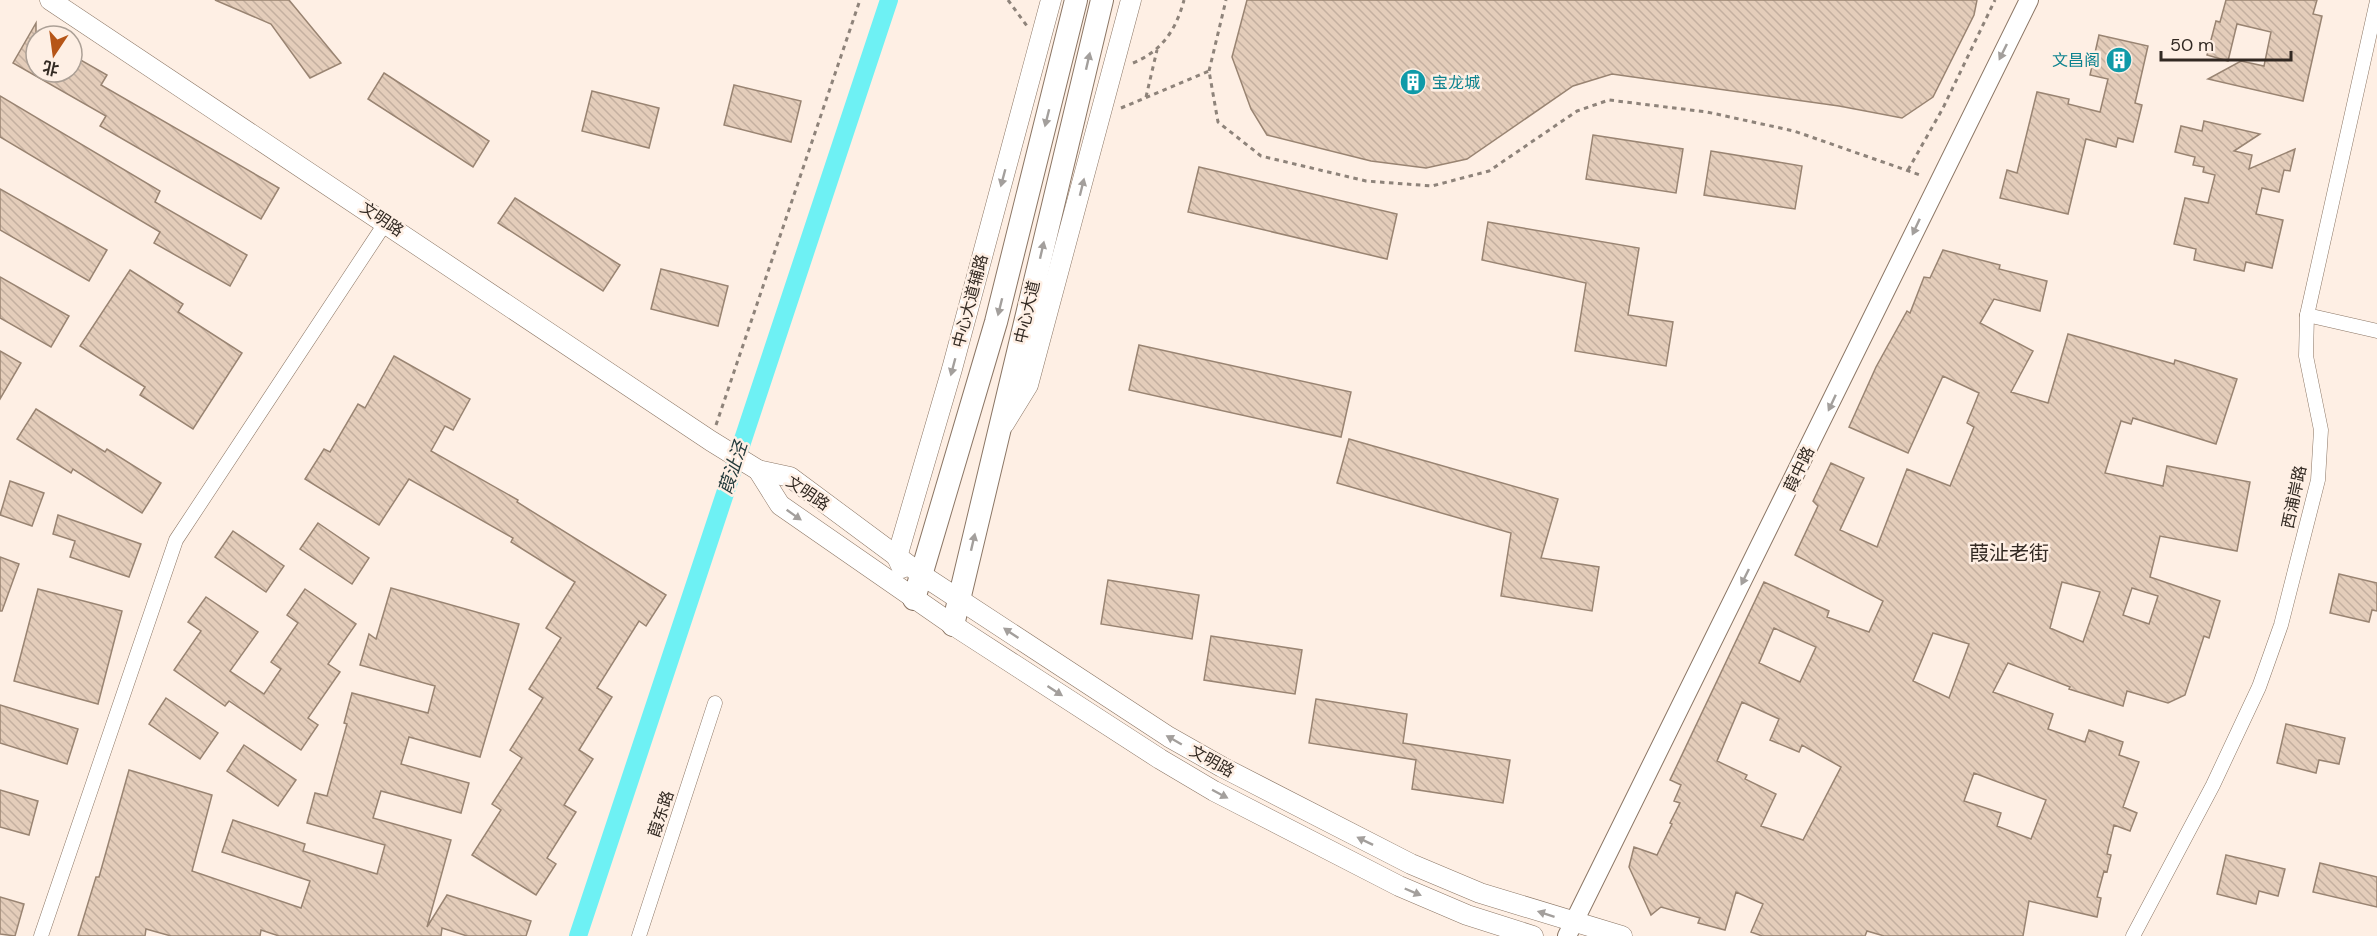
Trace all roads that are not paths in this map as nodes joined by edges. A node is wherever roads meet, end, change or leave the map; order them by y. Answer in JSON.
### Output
{"nodes":[{"id":1,"x":50,"y":0,"type":"edge"},
{"id":2,"x":1051,"y":0,"type":"edge"},
{"id":3,"x":1076,"y":0,"type":"edge"},
{"id":4,"x":1102,"y":0,"type":"edge"},
{"id":5,"x":1131,"y":0,"type":"edge"},
{"id":6,"x":2029,"y":0,"type":"edge"},
{"id":7,"x":2377,"y":1,"type":"edge"},
{"id":8,"x":386,"y":222,"type":"junction"},
{"id":9,"x":2307,"y":315,"type":"junction"},
{"id":10,"x":2377,"y":331,"type":"edge"},
{"id":11,"x":999,"y":432,"type":"junction"},
{"id":12,"x":758,"y":470,"type":"junction"},
{"id":13,"x":897,"y":557,"type":"junction"},
{"id":14,"x":922,"y":575,"type":"junction"},
{"id":15,"x":914,"y":598,"type":"junction"},
{"id":16,"x":960,"y":599,"type":"junction"},
{"id":17,"x":953,"y":625,"type":"junction"},
{"id":18,"x":715,"y":703,"type":"dead end"},
{"id":19,"x":1570,"y":929,"type":"edge"},
{"id":20,"x":41,"y":936,"type":"edge"},
{"id":21,"x":639,"y":936,"type":"edge"},
{"id":22,"x":1533,"y":936,"type":"edge"},
{"id":23,"x":1622,"y":936,"type":"edge"},
{"id":24,"x":2133,"y":936,"type":"edge"}],
"edges":[{"from":1,"to":8,"type":"main road","name":"文明路"},
{"from":2,"to":13,"type":"main road","name":"中心大道辅路","one_way":true},
{"from":3,"to":14,"type":"main road","name":"中心大道","one_way":true},
{"from":11,"to":4,"type":"main road","name":"中心大道","one_way":true},
{"from":11,"to":5,"type":"main road","one_way":true},
{"from":6,"to":19,"type":"street","name":"葭中路","one_way":true},
{"from":7,"to":9,"type":"street","name":"西浦岸路"},
{"from":8,"to":12,"type":"main road","name":"文明路"},
{"from":8,"to":20,"type":"street"},
{"from":9,"to":10,"type":"street"},
{"from":9,"to":24,"type":"street","name":"西浦岸路"},
{"from":16,"to":11,"type":"main road","name":"中心大道","one_way":true},
{"from":12,"to":13,"type":"main road","name":"文明路"},
{"from":12,"to":15,"type":"main road","name":"文明路","one_way":true},
{"from":13,"to":14,"type":"main road","name":"文明路"},
{"from":13,"to":15,"type":"main road"},
{"from":14,"to":15,"type":"main road","name":"中心大道"},
{"from":14,"to":16,"type":"main road","name":"文明路"},
{"from":15,"to":17,"type":"main road","name":"文明路"},
{"from":16,"to":17,"type":"main road","name":"中心大道"},
{"from":19,"to":16,"type":"main road","name":"文明路","one_way":true},
{"from":17,"to":22,"type":"main road","name":"文明路","one_way":true},
{"from":18,"to":21,"type":"street","name":"葭东路"},
{"from":19,"to":23,"type":"main road","name":"文明路"}]}
